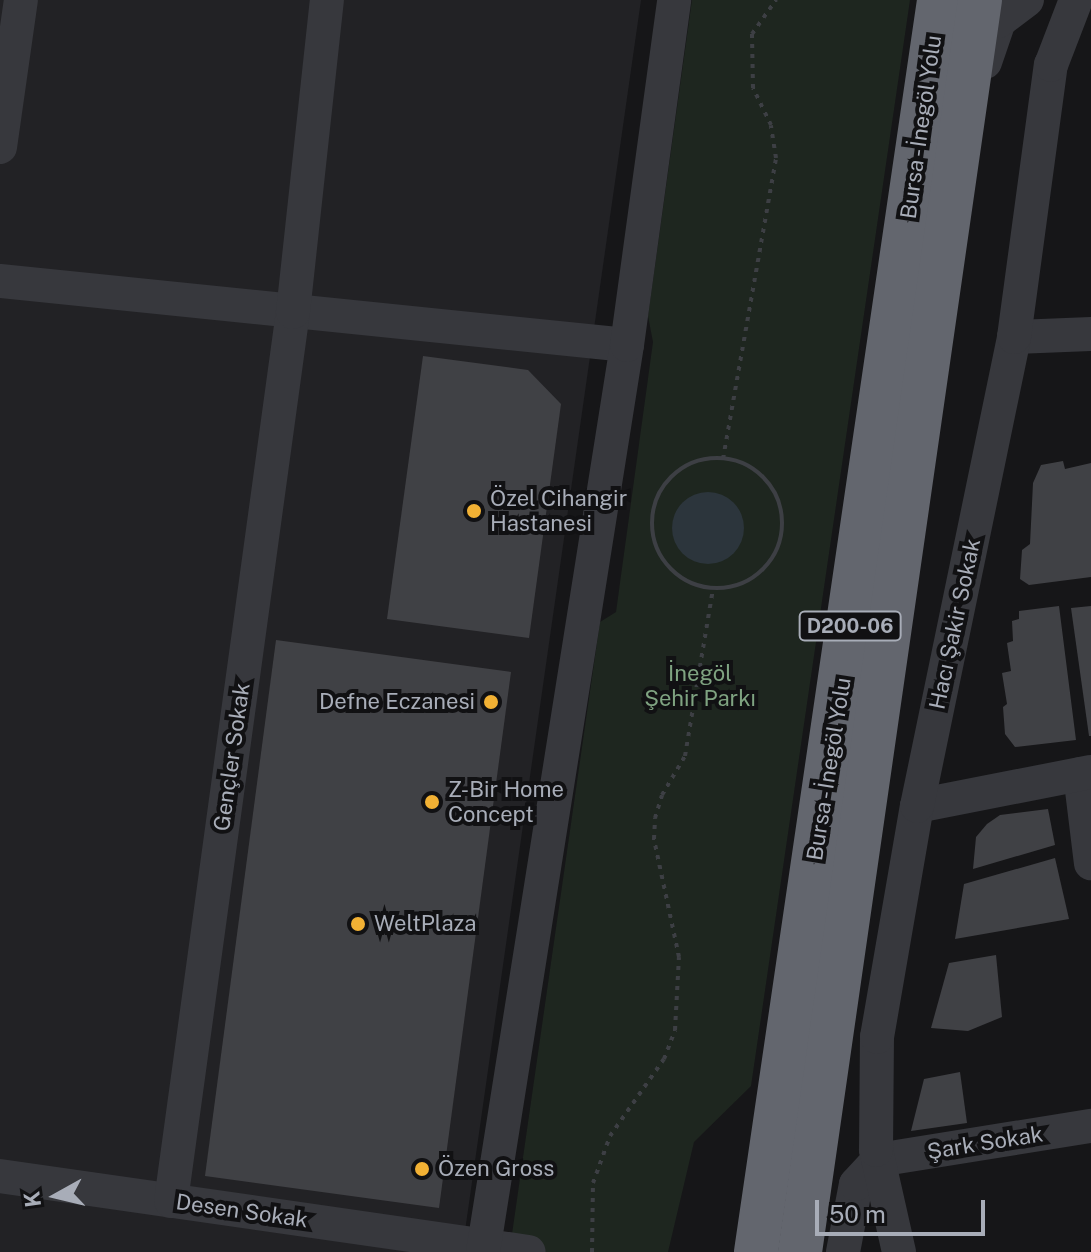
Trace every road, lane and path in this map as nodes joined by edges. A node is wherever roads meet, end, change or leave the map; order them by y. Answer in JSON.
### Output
{"nodes":[{"id":1,"x":21,"y":0,"type":"edge"},
{"id":2,"x":327,"y":0,"type":"edge"},
{"id":3,"x":674,"y":0,"type":"edge"},
{"id":4,"x":776,"y":0,"type":"edge"},
{"id":5,"x":939,"y":0,"type":"edge"},
{"id":6,"x":980,"y":0,"type":"edge"},
{"id":7,"x":1027,"y":0,"type":"edge"},
{"id":8,"x":1076,"y":0,"type":"edge"},
{"id":9,"x":962,"y":131,"type":"junction"},
{"id":10,"x":0,"y":147,"type":"edge"},
{"id":11,"x":0,"y":281,"type":"edge"},
{"id":12,"x":293,"y":312,"type":"junction"},
{"id":13,"x":1091,"y":334,"type":"edge"},
{"id":14,"x":1014,"y":337,"type":"junction"},
{"id":15,"x":627,"y":345,"type":"junction"},
{"id":16,"x":723,"y":459,"type":"junction"},
{"id":17,"x":713,"y":589,"type":"junction"},
{"id":18,"x":1085,"y":773,"type":"edge"},
{"id":19,"x":917,"y":806,"type":"junction"},
{"id":20,"x":1091,"y":863,"type":"edge"},
{"id":21,"x":1091,"y":1126,"type":"edge"},
{"id":22,"x":878,"y":1160,"type":"junction"},
{"id":23,"x":0,"y":1176,"type":"edge"},
{"id":24,"x":171,"y":1201,"type":"junction"},
{"id":25,"x":484,"y":1249,"type":"edge"},
{"id":26,"x":529,"y":1252,"type":"edge"},
{"id":27,"x":592,"y":1252,"type":"edge"},
{"id":28,"x":756,"y":1252,"type":"edge"},
{"id":29,"x":800,"y":1252,"type":"edge"},
{"id":30,"x":843,"y":1252,"type":"edge"},
{"id":31,"x":899,"y":1252,"type":"edge"}],
"edges":[{"from":1,"to":10,"type":"street"},
{"from":2,"to":12,"type":"street","name":"Gençler Sokak"},
{"from":3,"to":15,"type":"street"},
{"from":4,"to":16,"type":"path"},
{"from":5,"to":28,"type":"highway","name":"Bursa - İnegöl Yolu","number":"D200-06"},
{"from":6,"to":9,"type":"highway","name":"Bursa - İnegöl Yolu","number":"D200-06"},
{"from":7,"to":9,"type":"street"},
{"from":8,"to":14,"type":"street","name":"Hacı Şakir Sokak"},
{"from":9,"to":29,"type":"highway","name":"Bursa - İnegöl Yolu","number":"D200-06"},
{"from":11,"to":12,"type":"street"},
{"from":12,"to":15,"type":"street"},
{"from":12,"to":24,"type":"street","name":"Gençler Sokak"},
{"from":13,"to":14,"type":"street"},
{"from":14,"to":19,"type":"street","name":"Hacı Şakir Sokak"},
{"from":15,"to":25,"type":"street"},
{"from":16,"to":17,"type":"path"},
{"from":16,"to":17,"type":"path"},
{"from":17,"to":27,"type":"path"},
{"from":18,"to":19,"type":"street"},
{"from":18,"to":20,"type":"street"},
{"from":19,"to":22,"type":"street","name":"Hacı Şakir Sokak"},
{"from":21,"to":22,"type":"street","name":"Şark Sokak"},
{"from":22,"to":30,"type":"street"},
{"from":22,"to":31,"type":"street","name":"Hacı Şakir Sokak"},
{"from":23,"to":24,"type":"street","name":"Desen Sokak"},
{"from":24,"to":25,"type":"street","name":"Desen Sokak"},
{"from":25,"to":26,"type":"street","name":"Desen Sokak"}]}
